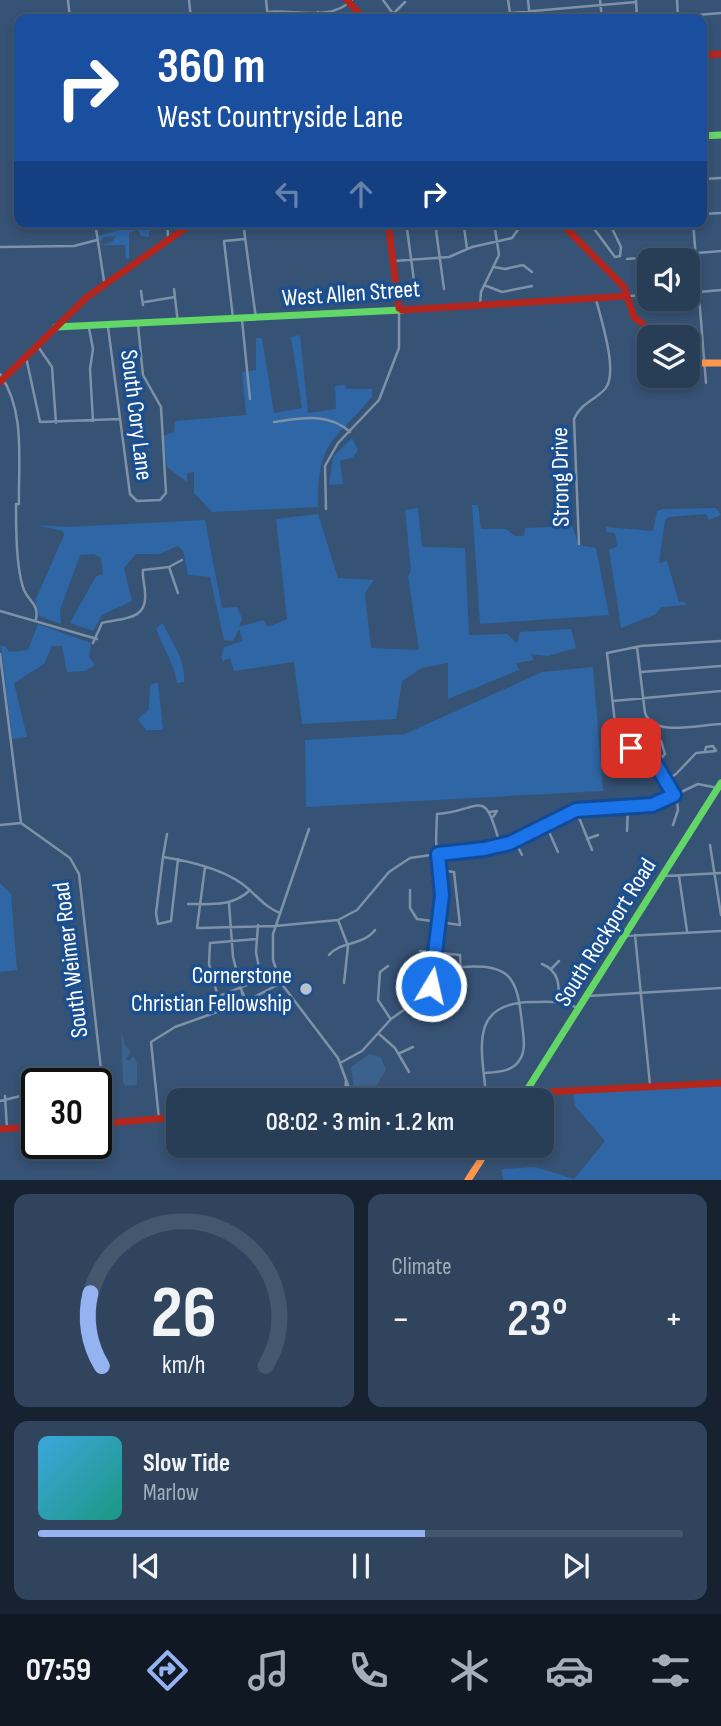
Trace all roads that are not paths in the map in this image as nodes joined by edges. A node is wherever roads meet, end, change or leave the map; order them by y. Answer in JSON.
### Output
{"nodes":[{"id":1,"x":266,"y":0,"type":"edge"},
{"id":2,"x":508,"y":0,"type":"edge"},
{"id":3,"x":528,"y":0,"type":"edge"},
{"id":4,"x":561,"y":0,"type":"edge"},
{"id":5,"x":600,"y":0,"type":"edge"},
{"id":6,"x":350,"y":1,"type":"edge"},
{"id":7,"x":636,"y":1,"type":"edge"},
{"id":8,"x":405,"y":2,"type":"dead end"},
{"id":9,"x":601,"y":5,"type":"junction"},
{"id":10,"x":562,"y":8,"type":"junction"},
{"id":11,"x":529,"y":11,"type":"junction"},
{"id":12,"x":267,"y":12,"type":"joint"},
{"id":13,"x":318,"y":12,"type":"joint"},
{"id":14,"x":510,"y":13,"type":"joint"},
{"id":15,"x":394,"y":14,"type":"edge"},
{"id":16,"x":529,"y":14,"type":"edge"},
{"id":17,"x":602,"y":14,"type":"edge"},
{"id":18,"x":96,"y":228,"type":"edge"},
{"id":19,"x":167,"y":228,"type":"edge"},
{"id":20,"x":186,"y":228,"type":"edge"},
{"id":21,"x":244,"y":228,"type":"edge"},
{"id":22,"x":389,"y":228,"type":"edge"},
{"id":23,"x":464,"y":228,"type":"edge"},
{"id":24,"x":495,"y":228,"type":"edge"},
{"id":25,"x":520,"y":228,"type":"edge"},
{"id":26,"x":566,"y":228,"type":"edge"},
{"id":27,"x":593,"y":228,"type":"edge"},
{"id":28,"x":612,"y":228,"type":"edge"},
{"id":29,"x":693,"y":228,"type":"edge"},
{"id":30,"x":407,"y":229,"type":"dead end"},
{"id":31,"x":436,"y":230,"type":"dead end"},
{"id":32,"x":245,"y":239,"type":"junction"},
{"id":33,"x":97,"y":240,"type":"junction"},
{"id":34,"x":169,"y":240,"type":"junction"},
{"id":35,"x":498,"y":243,"type":"junction"},
{"id":36,"x":0,"y":247,"type":"edge"},
{"id":37,"x":695,"y":248,"type":"edge"},
{"id":38,"x":467,"y":249,"type":"junction"},
{"id":39,"x":721,"y":251,"type":"edge"},
{"id":40,"x":700,"y":253,"type":"edge"},
{"id":41,"x":411,"y":258,"type":"junction"},
{"id":42,"x":439,"y":258,"type":"junction"},
{"id":43,"x":637,"y":258,"type":"edge"},
{"id":44,"x":627,"y":259,"type":"dead end"},
{"id":45,"x":394,"y":261,"type":"junction"},
{"id":46,"x":494,"y":267,"type":"junction"},
{"id":47,"x":532,"y":272,"type":"dead end"},
{"id":48,"x":106,"y":283,"type":"junction"},
{"id":49,"x":484,"y":285,"type":"junction"},
{"id":50,"x":532,"y":286,"type":"dead end"},
{"id":51,"x":415,"y":288,"type":"dead end"},
{"id":52,"x":174,"y":289,"type":"dead end"},
{"id":53,"x":444,"y":289,"type":"dead end"},
{"id":54,"x":721,"y":290,"type":"edge"},
{"id":55,"x":141,"y":292,"type":"dead end"},
{"id":56,"x":700,"y":292,"type":"edge"},
{"id":57,"x":627,"y":296,"type":"junction"},
{"id":58,"x":637,"y":296,"type":"edge"},
{"id":59,"x":175,"y":297,"type":"junction"},
{"id":60,"x":596,"y":299,"type":"junction"},
{"id":61,"x":480,"y":305,"type":"junction"},
{"id":62,"x":399,"y":308,"type":"junction"},
{"id":63,"x":699,"y":311,"type":"edge"},
{"id":64,"x":256,"y":319,"type":"junction"},
{"id":65,"x":233,"y":320,"type":"junction"},
{"id":66,"x":242,"y":320,"type":"junction"},
{"id":67,"x":178,"y":323,"type":"junction"},
{"id":68,"x":138,"y":325,"type":"junction"},
{"id":69,"x":644,"y":325,"type":"edge"},
{"id":70,"x":56,"y":327,"type":"junction"},
{"id":71,"x":108,"y":327,"type":"junction"},
{"id":72,"x":89,"y":328,"type":"junction"},
{"id":73,"x":36,"y":345,"type":"junction"},
{"id":74,"x":26,"y":356,"type":"junction"},
{"id":75,"x":721,"y":363,"type":"edge"},
{"id":76,"x":700,"y":364,"type":"edge"},
{"id":77,"x":704,"y":364,"type":"junction"},
{"id":78,"x":1,"y":378,"type":"edge"},
{"id":79,"x":706,"y":383,"type":"dead end"},
{"id":80,"x":250,"y":399,"type":"dead end"},
{"id":81,"x":120,"y":419,"type":"junction"},
{"id":82,"x":93,"y":421,"type":"junction"},
{"id":83,"x":274,"y":422,"type":"dead end"},
{"id":84,"x":56,"y":423,"type":"junction"},
{"id":85,"x":350,"y":432,"type":"junction"},
{"id":86,"x":326,"y":509,"type":"dead end"},
{"id":87,"x":579,"y":544,"type":"dead end"},
{"id":88,"x":182,"y":561,"type":"dead end"},
{"id":89,"x":169,"y":567,"type":"junction"},
{"id":90,"x":178,"y":593,"type":"dead end"},
{"id":91,"x":0,"y":611,"type":"edge"},
{"id":92,"x":36,"y":620,"type":"junction"},
{"id":93,"x":96,"y":638,"type":"junction"},
{"id":94,"x":721,"y":641,"type":"edge"},
{"id":95,"x":93,"y":643,"type":"dead end"},
{"id":96,"x":637,"y":647,"type":"junction"},
{"id":97,"x":0,"y":654,"type":"edge"},
{"id":98,"x":721,"y":666,"type":"edge"},
{"id":99,"x":640,"y":672,"type":"junction"},
{"id":100,"x":721,"y":691,"type":"edge"},
{"id":101,"x":643,"y":697,"type":"junction"},
{"id":102,"x":613,"y":701,"type":"junction"},
{"id":103,"x":721,"y":724,"type":"edge"},
{"id":104,"x":661,"y":741,"type":"dead end"},
{"id":105,"x":602,"y":749,"type":"dead end"},
{"id":106,"x":618,"y":749,"type":"junction"},
{"id":107,"x":705,"y":751,"type":"dead end"},
{"id":108,"x":655,"y":763,"type":"junction"},
{"id":109,"x":621,"y":769,"type":"dead end"},
{"id":110,"x":665,"y":781,"type":"junction"},
{"id":111,"x":719,"y":786,"type":"edge"},
{"id":112,"x":674,"y":795,"type":"junction"},
{"id":113,"x":628,"y":807,"type":"junction"},
{"id":114,"x":576,"y":810,"type":"junction"},
{"id":115,"x":489,"y":812,"type":"junction"},
{"id":116,"x":493,"y":817,"type":"junction"},
{"id":117,"x":21,"y":823,"type":"junction"},
{"id":118,"x":0,"y":825,"type":"edge"},
{"id":119,"x":545,"y":825,"type":"junction"},
{"id":120,"x":673,"y":825,"type":"dead end"},
{"id":121,"x":309,"y":829,"type":"dead end"},
{"id":122,"x":627,"y":831,"type":"dead end"},
{"id":123,"x":167,"y":834,"type":"dead end"},
{"id":124,"x":598,"y":835,"type":"dead end"},
{"id":125,"x":587,"y":839,"type":"junction"},
{"id":126,"x":514,"y":841,"type":"junction"},
{"id":127,"x":710,"y":845,"type":"dead end"},
{"id":128,"x":500,"y":846,"type":"junction"},
{"id":129,"x":592,"y":850,"type":"dead end"},
{"id":130,"x":558,"y":852,"type":"dead end"},
{"id":131,"x":438,"y":854,"type":"junction"},
{"id":132,"x":522,"y":855,"type":"dead end"},
{"id":133,"x":163,"y":857,"type":"junction"},
{"id":134,"x":178,"y":859,"type":"junction"},
{"id":135,"x":205,"y":867,"type":"junction"},
{"id":136,"x":439,"y":870,"type":"junction"},
{"id":137,"x":721,"y":873,"type":"edge"},
{"id":138,"x":714,"y":874,"type":"junction"},
{"id":139,"x":662,"y":876,"type":"junction"},
{"id":140,"x":679,"y":876,"type":"junction"},
{"id":141,"x":250,"y":890,"type":"junction"},
{"id":142,"x":410,"y":891,"type":"dead end"},
{"id":143,"x":229,"y":903,"type":"junction"},
{"id":144,"x":188,"y":904,"type":"dead end"},
{"id":145,"x":200,"y":904,"type":"junction"},
{"id":146,"x":280,"y":913,"type":"junction"},
{"id":147,"x":721,"y":915,"type":"edge"},
{"id":148,"x":338,"y":920,"type":"junction"},
{"id":149,"x":439,"y":923,"type":"junction"},
{"id":150,"x":258,"y":925,"type":"junction"},
{"id":151,"x":275,"y":926,"type":"junction"},
{"id":152,"x":231,"y":927,"type":"junction"},
{"id":153,"x":375,"y":930,"type":"dead end"},
{"id":154,"x":721,"y":931,"type":"edge"},
{"id":155,"x":687,"y":933,"type":"junction"},
{"id":156,"x":635,"y":935,"type":"junction"},
{"id":157,"x":625,"y":936,"type":"junction"},
{"id":158,"x":257,"y":939,"type":"junction"},
{"id":159,"x":232,"y":940,"type":"junction"},
{"id":160,"x":348,"y":946,"type":"junction"},
{"id":161,"x":420,"y":951,"type":"dead end"},
{"id":162,"x":436,"y":953,"type":"junction"},
{"id":163,"x":329,"y":955,"type":"dead end"},
{"id":164,"x":559,"y":961,"type":"dead end"},
{"id":165,"x":542,"y":964,"type":"dead end"},
{"id":166,"x":388,"y":966,"type":"dead end"},
{"id":167,"x":462,"y":967,"type":"junction"},
{"id":168,"x":551,"y":969,"type":"junction"},
{"id":169,"x":344,"y":983,"type":"dead end"},
{"id":170,"x":281,"y":984,"type":"junction"},
{"id":171,"x":721,"y":988,"type":"edge"},
{"id":172,"x":241,"y":989,"type":"junction"},
{"id":173,"x":462,"y":992,"type":"dead end"},
{"id":174,"x":642,"y":993,"type":"junction"},
{"id":175,"x":588,"y":996,"type":"junction"},
{"id":176,"x":218,"y":997,"type":"junction"},
{"id":177,"x":207,"y":1001,"type":"dead end"},
{"id":178,"x":245,"y":1002,"type":"junction"},
{"id":179,"x":520,"y":1002,"type":"junction"},
{"id":180,"x":558,"y":1002,"type":"junction"},
{"id":181,"x":579,"y":1009,"type":"junction"},
{"id":182,"x":249,"y":1011,"type":"dead end"},
{"id":183,"x":391,"y":1019,"type":"junction"},
{"id":184,"x":378,"y":1033,"type":"junction"},
{"id":185,"x":413,"y":1046,"type":"dead end"},
{"id":186,"x":399,"y":1054,"type":"junction"},
{"id":187,"x":340,"y":1063,"type":"junction"},
{"id":188,"x":101,"y":1068,"type":"edge"},
{"id":189,"x":408,"y":1072,"type":"dead end"},
{"id":190,"x":484,"y":1073,"type":"junction"},
{"id":191,"x":346,"y":1077,"type":"junction"},
{"id":192,"x":532,"y":1082,"type":"junction"},
{"id":193,"x":721,"y":1083,"type":"edge"},
{"id":194,"x":650,"y":1086,"type":"junction"},
{"id":195,"x":346,"y":1088,"type":"edge"},
{"id":196,"x":346,"y":1088,"type":"edge"},
{"id":197,"x":485,"y":1088,"type":"edge"},
{"id":198,"x":528,"y":1088,"type":"edge"},
{"id":199,"x":535,"y":1088,"type":"edge"},
{"id":200,"x":554,"y":1091,"type":"edge"},
{"id":201,"x":21,"y":1095,"type":"edge"},
{"id":202,"x":3,"y":1099,"type":"edge"},
{"id":203,"x":166,"y":1118,"type":"edge"},
{"id":204,"x":159,"y":1119,"type":"junction"},
{"id":205,"x":112,"y":1123,"type":"edge"},
{"id":206,"x":21,"y":1128,"type":"edge"},
{"id":207,"x":3,"y":1129,"type":"edge"},
{"id":208,"x":482,"y":1158,"type":"edge"},
{"id":209,"x":468,"y":1180,"type":"edge"}],
"edges":[{"from":1,"to":12,"type":"street"},
{"from":2,"to":14,"type":"street"},
{"from":3,"to":11,"type":"street"},
{"from":4,"to":10,"type":"street"},
{"from":5,"to":9,"type":"street"},
{"from":6,"to":13,"type":"street"},
{"from":7,"to":9,"type":"street"},
{"from":8,"to":15,"type":"street"},
{"from":9,"to":10,"type":"street"},
{"from":9,"to":17,"type":"street"},
{"from":10,"to":11,"type":"street"},
{"from":11,"to":14,"type":"street"},
{"from":11,"to":16,"type":"street"},
{"from":12,"to":13,"type":"street"},
{"from":18,"to":33,"type":"street"},
{"from":19,"to":34,"type":"street"},
{"from":20,"to":34,"type":"street"},
{"from":21,"to":32,"type":"street"},
{"from":22,"to":45,"type":"street"},
{"from":23,"to":38,"type":"street"},
{"from":24,"to":35,"type":"street"},
{"from":25,"to":35,"type":"street"},
{"from":26,"to":57,"type":"street"},
{"from":27,"to":28,"type":"street"},
{"from":29,"to":37,"type":"street"},
{"from":30,"to":41,"type":"street"},
{"from":31,"to":42,"type":"street"},
{"from":32,"to":64,"type":"street"},
{"from":32,"to":65,"type":"street"},
{"from":33,"to":36,"type":"street"},
{"from":33,"to":48,"type":"street"},
{"from":34,"to":48,"type":"street"},
{"from":35,"to":38,"type":"street"},
{"from":35,"to":46,"type":"street"},
{"from":38,"to":42,"type":"street"},
{"from":39,"to":40,"type":"street"},
{"from":41,"to":42,"type":"street"},
{"from":41,"to":45,"type":"street"},
{"from":41,"to":51,"type":"street"},
{"from":42,"to":53,"type":"street"},
{"from":43,"to":44,"type":"street"},
{"from":45,"to":62,"type":"street"},
{"from":46,"to":47,"type":"street"},
{"from":46,"to":49,"type":"street"},
{"from":48,"to":70,"type":"street"},
{"from":49,"to":50,"type":"street"},
{"from":49,"to":61,"type":"street"},
{"from":52,"to":59,"type":"street"},
{"from":54,"to":56,"type":"street"},
{"from":55,"to":59,"type":"street"},
{"from":57,"to":58,"type":"street","name":"West Allen Street"},
{"from":57,"to":60,"type":"street","name":"West Allen Street"},
{"from":57,"to":69,"type":"street"},
{"from":59,"to":67,"type":"street"},
{"from":60,"to":61,"type":"street","name":"West Allen Street"},
{"from":60,"to":87,"type":"street","name":"Strong Drive"},
{"from":61,"to":62,"type":"street","name":"West Allen Street"},
{"from":62,"to":64,"type":"street","name":"West Allen Street"},
{"from":62,"to":85,"type":"street"},
{"from":63,"to":77,"type":"street"},
{"from":64,"to":66,"type":"street","name":"West Allen Street"},
{"from":65,"to":66,"type":"street","name":"West Allen Street"},
{"from":65,"to":67,"type":"street","name":"West Allen Street"},
{"from":66,"to":80,"type":"street"},
{"from":67,"to":68,"type":"street","name":"West Allen Street"},
{"from":68,"to":71,"type":"street","name":"West Allen Street"},
{"from":68,"to":81,"type":"street","name":"South Cory Lane"},
{"from":70,"to":72,"type":"street","name":"West Allen Street"},
{"from":70,"to":73,"type":"street"},
{"from":71,"to":72,"type":"street","name":"West Allen Street"},
{"from":71,"to":81,"type":"street","name":"South Cory Lane"},
{"from":72,"to":82,"type":"street"},
{"from":73,"to":74,"type":"street"},
{"from":73,"to":84,"type":"street"},
{"from":74,"to":78,"type":"street"},
{"from":74,"to":84,"type":"street"},
{"from":75,"to":77,"type":"street"},
{"from":76,"to":77,"type":"street"},
{"from":77,"to":79,"type":"street"},
{"from":78,"to":92,"type":"street"},
{"from":81,"to":82,"type":"street"},
{"from":82,"to":84,"type":"street"},
{"from":83,"to":85,"type":"street"},
{"from":85,"to":86,"type":"street"},
{"from":88,"to":89,"type":"street"},
{"from":89,"to":90,"type":"street"},
{"from":89,"to":93,"type":"street"},
{"from":91,"to":92,"type":"street"},
{"from":92,"to":93,"type":"street"},
{"from":93,"to":95,"type":"street"},
{"from":94,"to":96,"type":"street"},
{"from":96,"to":99,"type":"street"},
{"from":96,"to":102,"type":"street"},
{"from":97,"to":117,"type":"street"},
{"from":98,"to":99,"type":"street"},
{"from":99,"to":101,"type":"street"},
{"from":100,"to":101,"type":"street"},
{"from":101,"to":102,"type":"street"},
{"from":101,"to":103,"type":"street"},
{"from":102,"to":106,"type":"street"},
{"from":104,"to":108,"type":"street"},
{"from":105,"to":106,"type":"street"},
{"from":106,"to":108,"type":"street"},
{"from":107,"to":110,"type":"street"},
{"from":108,"to":109,"type":"street"},
{"from":108,"to":110,"type":"street"},
{"from":110,"to":112,"type":"street"},
{"from":111,"to":112,"type":"street"},
{"from":111,"to":139,"type":"street","name":"South Rockport Road"},
{"from":112,"to":113,"type":"street"},
{"from":112,"to":120,"type":"street"},
{"from":113,"to":114,"type":"street"},
{"from":113,"to":122,"type":"street"},
{"from":114,"to":119,"type":"street"},
{"from":114,"to":125,"type":"street"},
{"from":115,"to":116,"type":"street"},
{"from":115,"to":116,"type":"street"},
{"from":115,"to":131,"type":"street"},
{"from":116,"to":128,"type":"street"},
{"from":117,"to":118,"type":"street"},
{"from":117,"to":188,"type":"street","name":"South Weimer Road"},
{"from":119,"to":126,"type":"street"},
{"from":119,"to":130,"type":"street"},
{"from":121,"to":146,"type":"street"},
{"from":123,"to":133,"type":"street"},
{"from":124,"to":125,"type":"street"},
{"from":125,"to":129,"type":"street"},
{"from":126,"to":128,"type":"street"},
{"from":126,"to":132,"type":"street"},
{"from":127,"to":138,"type":"street"},
{"from":128,"to":131,"type":"street"},
{"from":131,"to":136,"type":"street"},
{"from":131,"to":148,"type":"street"},
{"from":133,"to":134,"type":"street"},
{"from":133,"to":134,"type":"street"},
{"from":134,"to":135,"type":"street"},
{"from":135,"to":141,"type":"street"},
{"from":135,"to":145,"type":"street"},
{"from":136,"to":149,"type":"street"},
{"from":136,"to":149,"type":"street"},
{"from":137,"to":138,"type":"street"},
{"from":138,"to":140,"type":"street"},
{"from":138,"to":147,"type":"street"},
{"from":139,"to":140,"type":"street"},
{"from":139,"to":157,"type":"street","name":"South Rockport Road"},
{"from":140,"to":155,"type":"street"},
{"from":141,"to":143,"type":"street"},
{"from":141,"to":146,"type":"street"},
{"from":142,"to":149,"type":"street"},
{"from":143,"to":145,"type":"street"},
{"from":143,"to":152,"type":"street"},
{"from":144,"to":145,"type":"street"},
{"from":145,"to":152,"type":"street"},
{"from":146,"to":151,"type":"street"},
{"from":148,"to":151,"type":"street"},
{"from":148,"to":160,"type":"street"},
{"from":149,"to":162,"type":"street"},
{"from":150,"to":151,"type":"street"},
{"from":150,"to":152,"type":"street"},
{"from":150,"to":158,"type":"street"},
{"from":151,"to":170,"type":"street"},
{"from":152,"to":159,"type":"street"},
{"from":153,"to":160,"type":"street"},
{"from":154,"to":155,"type":"street"},
{"from":155,"to":156,"type":"street"},
{"from":156,"to":157,"type":"street"},
{"from":156,"to":174,"type":"street"},
{"from":157,"to":175,"type":"street","name":"South Rockport Road"},
{"from":158,"to":159,"type":"street"},
{"from":158,"to":172,"type":"street"},
{"from":159,"to":172,"type":"street"},
{"from":159,"to":176,"type":"street"},
{"from":160,"to":163,"type":"street"},
{"from":160,"to":169,"type":"street"},
{"from":161,"to":162,"type":"street"},
{"from":162,"to":167,"type":"street"},
{"from":162,"to":183,"type":"street"},
{"from":164,"to":168,"type":"street"},
{"from":165,"to":168,"type":"street"},
{"from":166,"to":183,"type":"street"},
{"from":167,"to":173,"type":"street"},
{"from":167,"to":179,"type":"street"},
{"from":168,"to":180,"type":"street"},
{"from":170,"to":178,"type":"street"},
{"from":170,"to":187,"type":"street"},
{"from":171,"to":174,"type":"street"},
{"from":172,"to":176,"type":"street"},
{"from":172,"to":178,"type":"street"},
{"from":174,"to":175,"type":"street"},
{"from":174,"to":194,"type":"street"},
{"from":175,"to":181,"type":"street","name":"South Rockport Road"},
{"from":176,"to":177,"type":"street"},
{"from":178,"to":182,"type":"street"},
{"from":178,"to":204,"type":"street"},
{"from":179,"to":180,"type":"street"},
{"from":179,"to":190,"type":"street"},
{"from":179,"to":190,"type":"street"},
{"from":180,"to":181,"type":"street"},
{"from":181,"to":192,"type":"street","name":"South Rockport Road"},
{"from":183,"to":184,"type":"street"},
{"from":184,"to":186,"type":"street"},
{"from":184,"to":187,"type":"street"},
{"from":185,"to":186,"type":"street"},
{"from":186,"to":189,"type":"street"},
{"from":187,"to":191,"type":"street"},
{"from":190,"to":197,"type":"street"},
{"from":191,"to":195,"type":"street"},
{"from":191,"to":196,"type":"street"},
{"from":192,"to":198,"type":"street","name":"South Rockport Road"},
{"from":192,"to":199,"type":"street"},
{"from":193,"to":194,"type":"street"},
{"from":194,"to":200,"type":"street"},
{"from":201,"to":202,"type":"street"},
{"from":202,"to":207,"type":"street"},
{"from":203,"to":204,"type":"street"},
{"from":204,"to":205,"type":"street"},
{"from":206,"to":207,"type":"street"},
{"from":208,"to":209,"type":"street"}]}
